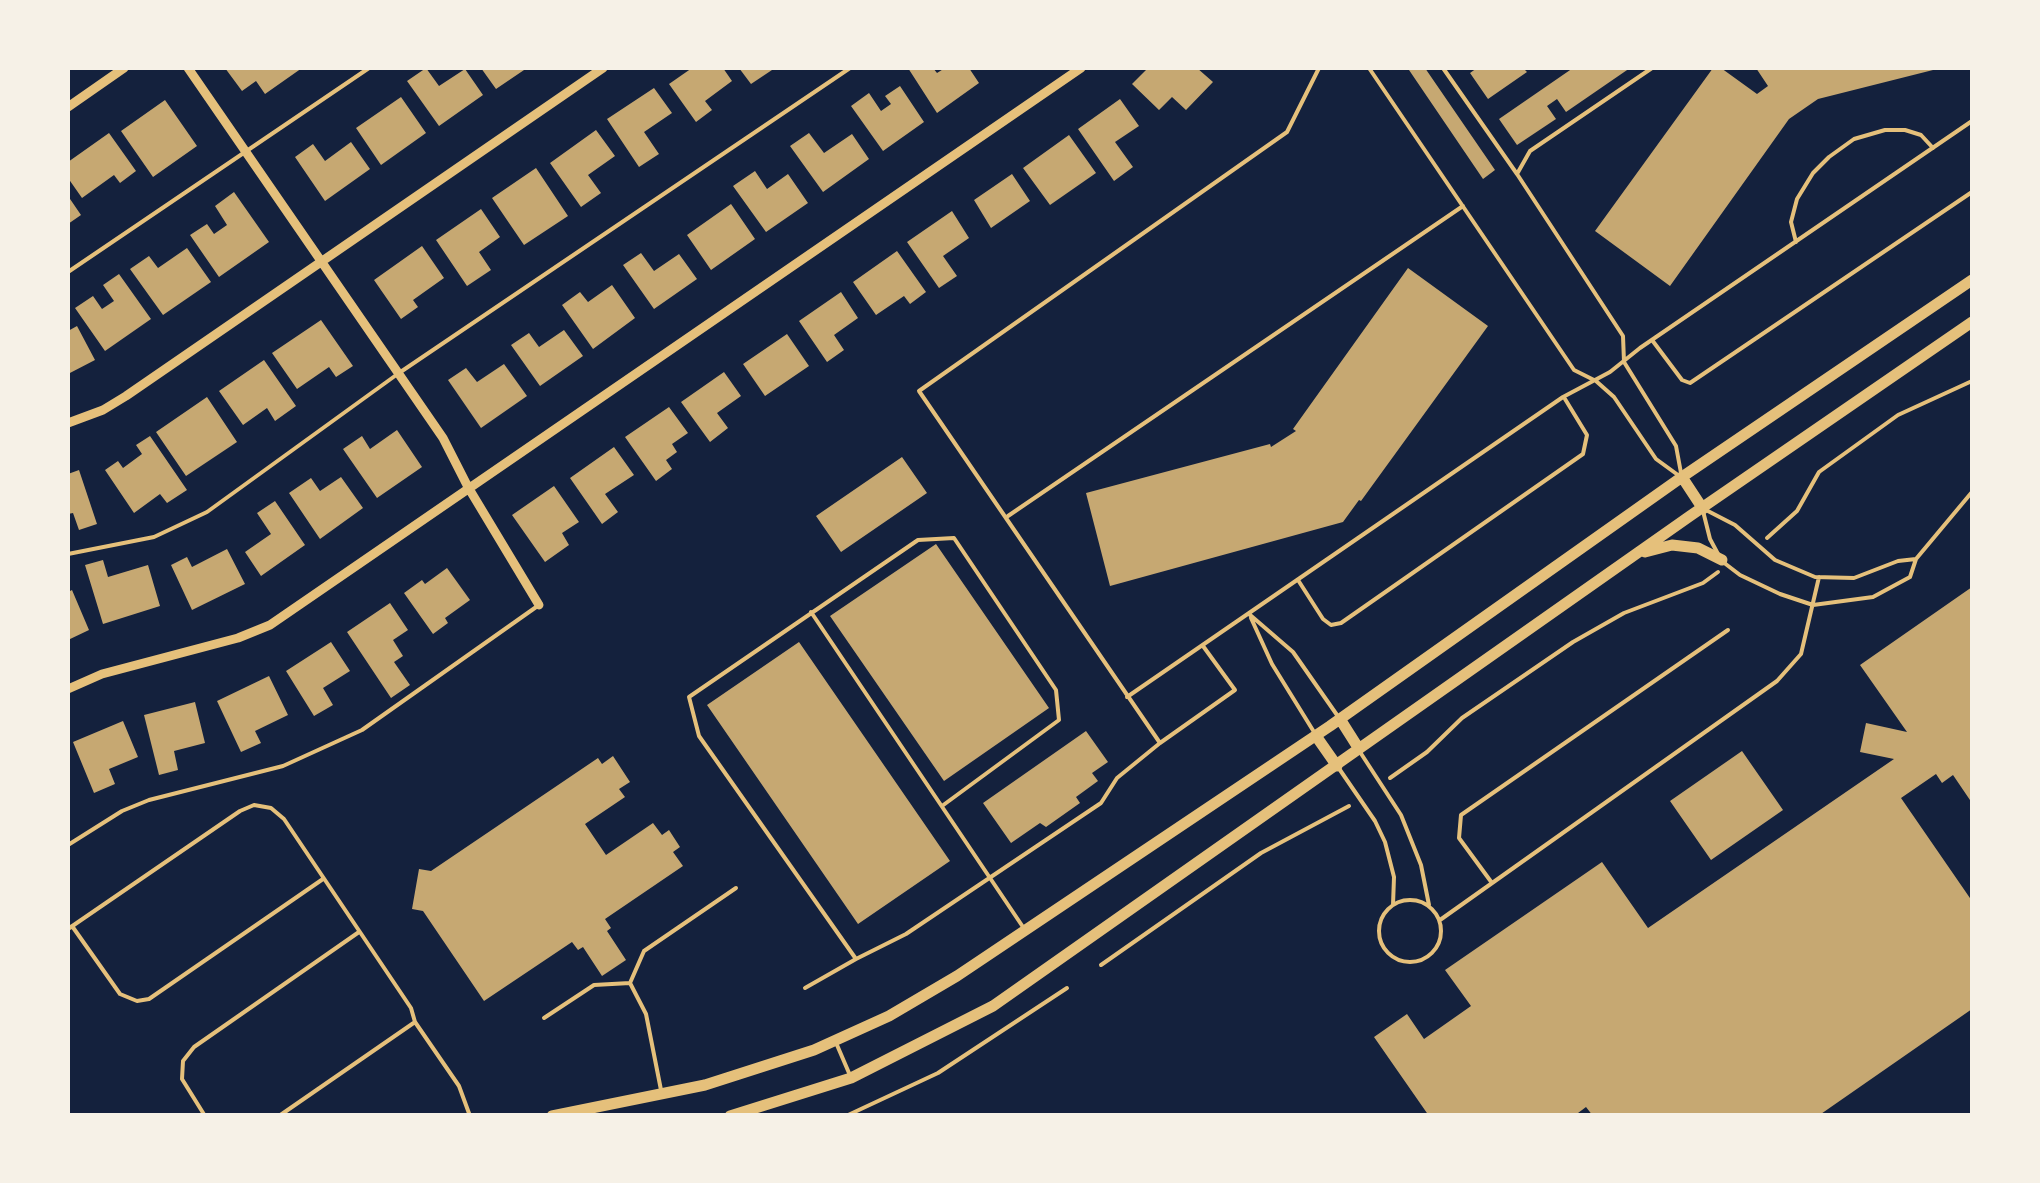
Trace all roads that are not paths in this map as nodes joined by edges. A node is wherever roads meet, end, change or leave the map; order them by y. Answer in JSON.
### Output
{"nodes":[{"id":1,"x":124,"y":68,"type":"edge"},
{"id":2,"x":188,"y":68,"type":"edge"},
{"id":3,"x":369,"y":68,"type":"edge"},
{"id":4,"x":603,"y":68,"type":"edge"},
{"id":5,"x":850,"y":68,"type":"edge"},
{"id":6,"x":1081,"y":68,"type":"edge"},
{"id":7,"x":1319,"y":68,"type":"edge"},
{"id":8,"x":1368,"y":68,"type":"edge"},
{"id":9,"x":1443,"y":68,"type":"edge"},
{"id":10,"x":1652,"y":68,"type":"edge"},
{"id":11,"x":68,"y":107,"type":"edge"},
{"id":12,"x":1972,"y":121,"type":"edge"},
{"id":13,"x":1933,"y":148,"type":"junction"},
{"id":14,"x":246,"y":150,"type":"junction"},
{"id":15,"x":1517,"y":174,"type":"junction"},
{"id":16,"x":1972,"y":192,"type":"edge"},
{"id":17,"x":1463,"y":206,"type":"junction"},
{"id":18,"x":1796,"y":242,"type":"junction"},
{"id":19,"x":322,"y":259,"type":"junction"},
{"id":20,"x":68,"y":272,"type":"edge"},
{"id":21,"x":1972,"y":280,"type":"edge"},
{"id":22,"x":1972,"y":322,"type":"edge"},
{"id":23,"x":1652,"y":340,"type":"junction"},
{"id":24,"x":1624,"y":362,"type":"junction"},
{"id":25,"x":399,"y":373,"type":"junction"},
{"id":26,"x":1596,"y":380,"type":"junction"},
{"id":27,"x":1564,"y":397,"type":"junction"},
{"id":28,"x":68,"y":423,"type":"edge"},
{"id":29,"x":1682,"y":478,"type":"junction"},
{"id":30,"x":468,"y":487,"type":"junction"},
{"id":31,"x":1972,"y":492,"type":"edge"},
{"id":32,"x":1702,"y":508,"type":"junction"},
{"id":33,"x":1006,"y":517,"type":"junction"},
{"id":34,"x":68,"y":554,"type":"edge"},
{"id":35,"x":1636,"y":554,"type":"junction"},
{"id":36,"x":1916,"y":559,"type":"junction"},
{"id":37,"x":1724,"y":563,"type":"junction"},
{"id":38,"x":1820,"y":577,"type":"junction"},
{"id":39,"x":1298,"y":580,"type":"junction"},
{"id":40,"x":538,"y":605,"type":"joint"},
{"id":41,"x":1813,"y":605,"type":"junction"},
{"id":42,"x":812,"y":612,"type":"junction"},
{"id":43,"x":1249,"y":614,"type":"junction"},
{"id":44,"x":1728,"y":630,"type":"dead end"},
{"id":45,"x":1203,"y":646,"type":"junction"},
{"id":46,"x":68,"y":689,"type":"edge"},
{"id":47,"x":1127,"y":697,"type":"junction"},
{"id":48,"x":1340,"y":719,"type":"junction"},
{"id":49,"x":1316,"y":736,"type":"junction"},
{"id":50,"x":1160,"y":743,"type":"junction"},
{"id":51,"x":1359,"y":749,"type":"junction"},
{"id":52,"x":1337,"y":766,"type":"junction"},
{"id":53,"x":942,"y":806,"type":"junction"},
{"id":54,"x":68,"y":846,"type":"edge"},
{"id":55,"x":323,"y":879,"type":"junction"},
{"id":56,"x":990,"y":879,"type":"junction"},
{"id":57,"x":1492,"y":883,"type":"junction"},
{"id":58,"x":736,"y":888,"type":"dead end"},
{"id":59,"x":1393,"y":905,"type":"junction"},
{"id":60,"x":1428,"y":906,"type":"junction"},
{"id":61,"x":1440,"y":920,"type":"junction"},
{"id":62,"x":70,"y":927,"type":"edge"},
{"id":63,"x":1026,"y":931,"type":"junction"},
{"id":64,"x":359,"y":932,"type":"junction"},
{"id":65,"x":856,"y":959,"type":"junction"},
{"id":66,"x":630,"y":983,"type":"junction"},
{"id":67,"x":805,"y":988,"type":"dead end"},
{"id":68,"x":544,"y":1018,"type":"dead end"},
{"id":69,"x":415,"y":1022,"type":"junction"},
{"id":70,"x":834,"y":1041,"type":"junction"},
{"id":71,"x":851,"y":1078,"type":"junction"},
{"id":72,"x":662,"y":1094,"type":"junction"},
{"id":73,"x":205,"y":1116,"type":"edge"},
{"id":74,"x":279,"y":1116,"type":"edge"},
{"id":75,"x":470,"y":1116,"type":"edge"},
{"id":76,"x":552,"y":1116,"type":"edge"},
{"id":77,"x":730,"y":1116,"type":"edge"}],
"edges":[{"from":1,"to":11,"type":"street"},
{"from":2,"to":14,"type":"street"},
{"from":3,"to":14,"type":"lane"},
{"from":4,"to":19,"type":"street"},
{"from":5,"to":25,"type":"lane"},
{"from":6,"to":30,"type":"street"},
{"from":7,"to":33,"type":"lane"},
{"from":8,"to":17,"type":"lane"},
{"from":9,"to":15,"type":"lane"},
{"from":10,"to":15,"type":"lane"},
{"from":12,"to":13,"type":"lane"},
{"from":13,"to":18,"type":"lane"},
{"from":13,"to":18,"type":"lane"},
{"from":14,"to":19,"type":"street"},
{"from":14,"to":20,"type":"lane"},
{"from":15,"to":24,"type":"lane"},
{"from":16,"to":23,"type":"lane"},
{"from":17,"to":26,"type":"lane"},
{"from":17,"to":33,"type":"lane"},
{"from":18,"to":23,"type":"lane"},
{"from":19,"to":25,"type":"street"},
{"from":19,"to":28,"type":"street"},
{"from":21,"to":29,"type":"main road"},
{"from":22,"to":32,"type":"main road"},
{"from":23,"to":24,"type":"lane"},
{"from":24,"to":26,"type":"lane"},
{"from":24,"to":29,"type":"lane"},
{"from":25,"to":30,"type":"street"},
{"from":25,"to":34,"type":"lane"},
{"from":26,"to":27,"type":"lane"},
{"from":26,"to":29,"type":"lane"},
{"from":27,"to":39,"type":"lane"},
{"from":27,"to":39,"type":"lane"},
{"from":29,"to":32,"type":"main road"},
{"from":29,"to":48,"type":"main road"},
{"from":30,"to":40,"type":"street"},
{"from":30,"to":46,"type":"street"},
{"from":31,"to":36,"type":"lane"},
{"from":32,"to":35,"type":"main road"},
{"from":32,"to":37,"type":"lane"},
{"from":32,"to":38,"type":"lane"},
{"from":33,"to":47,"type":"lane"},
{"from":35,"to":37,"type":"main road"},
{"from":35,"to":51,"type":"main road"},
{"from":36,"to":38,"type":"lane"},
{"from":36,"to":41,"type":"lane"},
{"from":37,"to":41,"type":"lane"},
{"from":38,"to":41,"type":"lane"},
{"from":39,"to":43,"type":"lane"},
{"from":40,"to":54,"type":"lane"},
{"from":41,"to":57,"type":"lane"},
{"from":42,"to":53,"type":"lane"},
{"from":42,"to":53,"type":"lane"},
{"from":42,"to":65,"type":"lane"},
{"from":43,"to":45,"type":"lane"},
{"from":43,"to":48,"type":"lane"},
{"from":43,"to":49,"type":"lane"},
{"from":44,"to":57,"type":"lane"},
{"from":45,"to":47,"type":"lane"},
{"from":45,"to":50,"type":"lane"},
{"from":47,"to":50,"type":"lane"},
{"from":48,"to":49,"type":"main road"},
{"from":48,"to":51,"type":"main road"},
{"from":49,"to":52,"type":"main road"},
{"from":49,"to":63,"type":"main road"},
{"from":50,"to":56,"type":"lane"},
{"from":51,"to":52,"type":"main road"},
{"from":51,"to":60,"type":"lane"},
{"from":52,"to":59,"type":"lane"},
{"from":52,"to":71,"type":"main road"},
{"from":53,"to":56,"type":"lane"},
{"from":55,"to":62,"type":"lane"},
{"from":55,"to":62,"type":"lane"},
{"from":55,"to":64,"type":"lane"},
{"from":56,"to":63,"type":"lane"},
{"from":56,"to":65,"type":"lane"},
{"from":57,"to":61,"type":"lane"},
{"from":58,"to":66,"type":"lane"},
{"from":59,"to":60,"type":"lane"},
{"from":59,"to":61,"type":"lane"},
{"from":60,"to":61,"type":"lane"},
{"from":63,"to":70,"type":"main road"},
{"from":64,"to":69,"type":"lane"},
{"from":64,"to":73,"type":"lane"},
{"from":65,"to":67,"type":"lane"},
{"from":66,"to":68,"type":"lane"},
{"from":66,"to":72,"type":"lane"},
{"from":69,"to":74,"type":"lane"},
{"from":69,"to":75,"type":"lane"},
{"from":70,"to":71,"type":"lane"},
{"from":70,"to":72,"type":"main road"},
{"from":71,"to":77,"type":"main road"},
{"from":72,"to":76,"type":"main road"}]}
